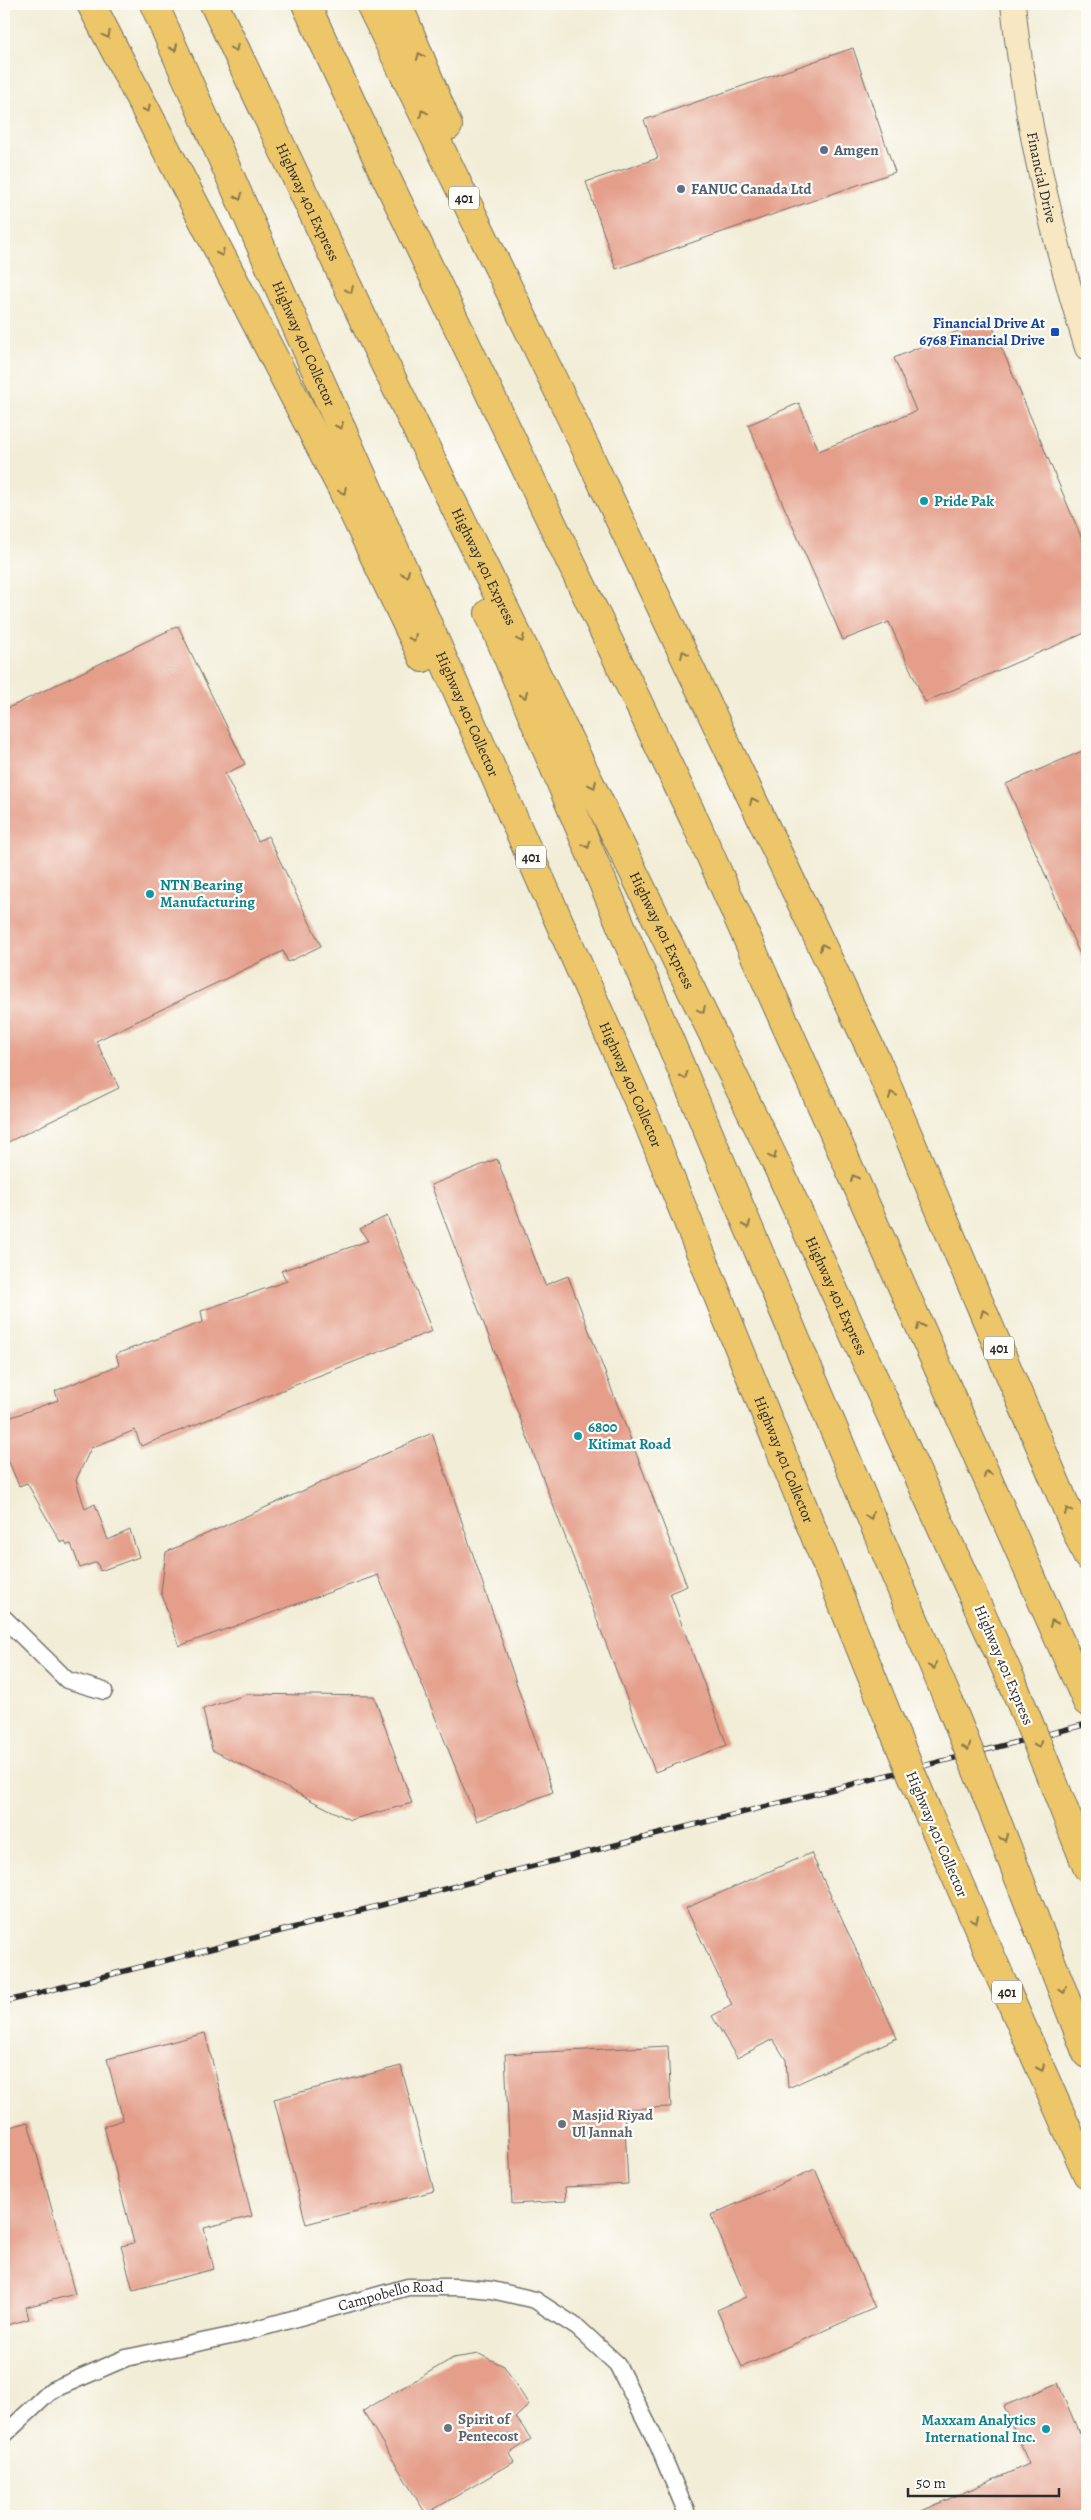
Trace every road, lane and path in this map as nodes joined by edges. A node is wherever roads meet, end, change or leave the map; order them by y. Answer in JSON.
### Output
{"nodes":[{"id":1,"x":91,"y":4,"type":"edge"},
{"id":2,"x":154,"y":4,"type":"edge"},
{"id":3,"x":214,"y":4,"type":"edge"},
{"id":4,"x":306,"y":4,"type":"edge"},
{"id":5,"x":370,"y":4,"type":"edge"},
{"id":6,"x":398,"y":4,"type":"edge"},
{"id":7,"x":1013,"y":4,"type":"edge"},
{"id":8,"x":376,"y":344,"type":"junction"},
{"id":9,"x":1087,"y":348,"type":"edge"},
{"id":10,"x":559,"y":392,"type":"junction"},
{"id":11,"x":648,"y":1123,"type":"junction"},
{"id":12,"x":1087,"y":1556,"type":"edge"},
{"id":13,"x":4,"y":1618,"type":"edge"},
{"id":14,"x":104,"y":1691,"type":"dead end"},
{"id":15,"x":1087,"y":1702,"type":"edge"},
{"id":16,"x":1087,"y":1867,"type":"edge"},
{"id":17,"x":1087,"y":2054,"type":"edge"},
{"id":18,"x":1087,"y":2174,"type":"edge"},
{"id":19,"x":4,"y":2435,"type":"edge"},
{"id":20,"x":688,"y":2516,"type":"edge"}],
"edges":[{"from":1,"to":11,"type":"highway","one_way":true},
{"from":2,"to":11,"type":"highway","name":"Highway 401 Collector","number":"401","one_way":true},
{"from":3,"to":8,"type":"highway","name":"Highway 401 Express","one_way":true},
{"from":15,"to":4,"type":"highway","one_way":true},
{"from":10,"to":5,"type":"highway","number":"401","one_way":true},
{"from":10,"to":6,"type":"highway","one_way":true},
{"from":7,"to":9,"type":"street","name":"Financial Drive"},
{"from":8,"to":16,"type":"highway","name":"Highway 401 Express","one_way":true,"bridge":true},
{"from":8,"to":17,"type":"highway","one_way":true,"bridge":true},
{"from":12,"to":10,"type":"highway","number":"401","one_way":true},
{"from":11,"to":18,"type":"highway","name":"Highway 401 Collector","number":"401","one_way":true,"bridge":true},
{"from":13,"to":14,"type":"street"},
{"from":19,"to":20,"type":"street","name":"Campobello Road"}]}
